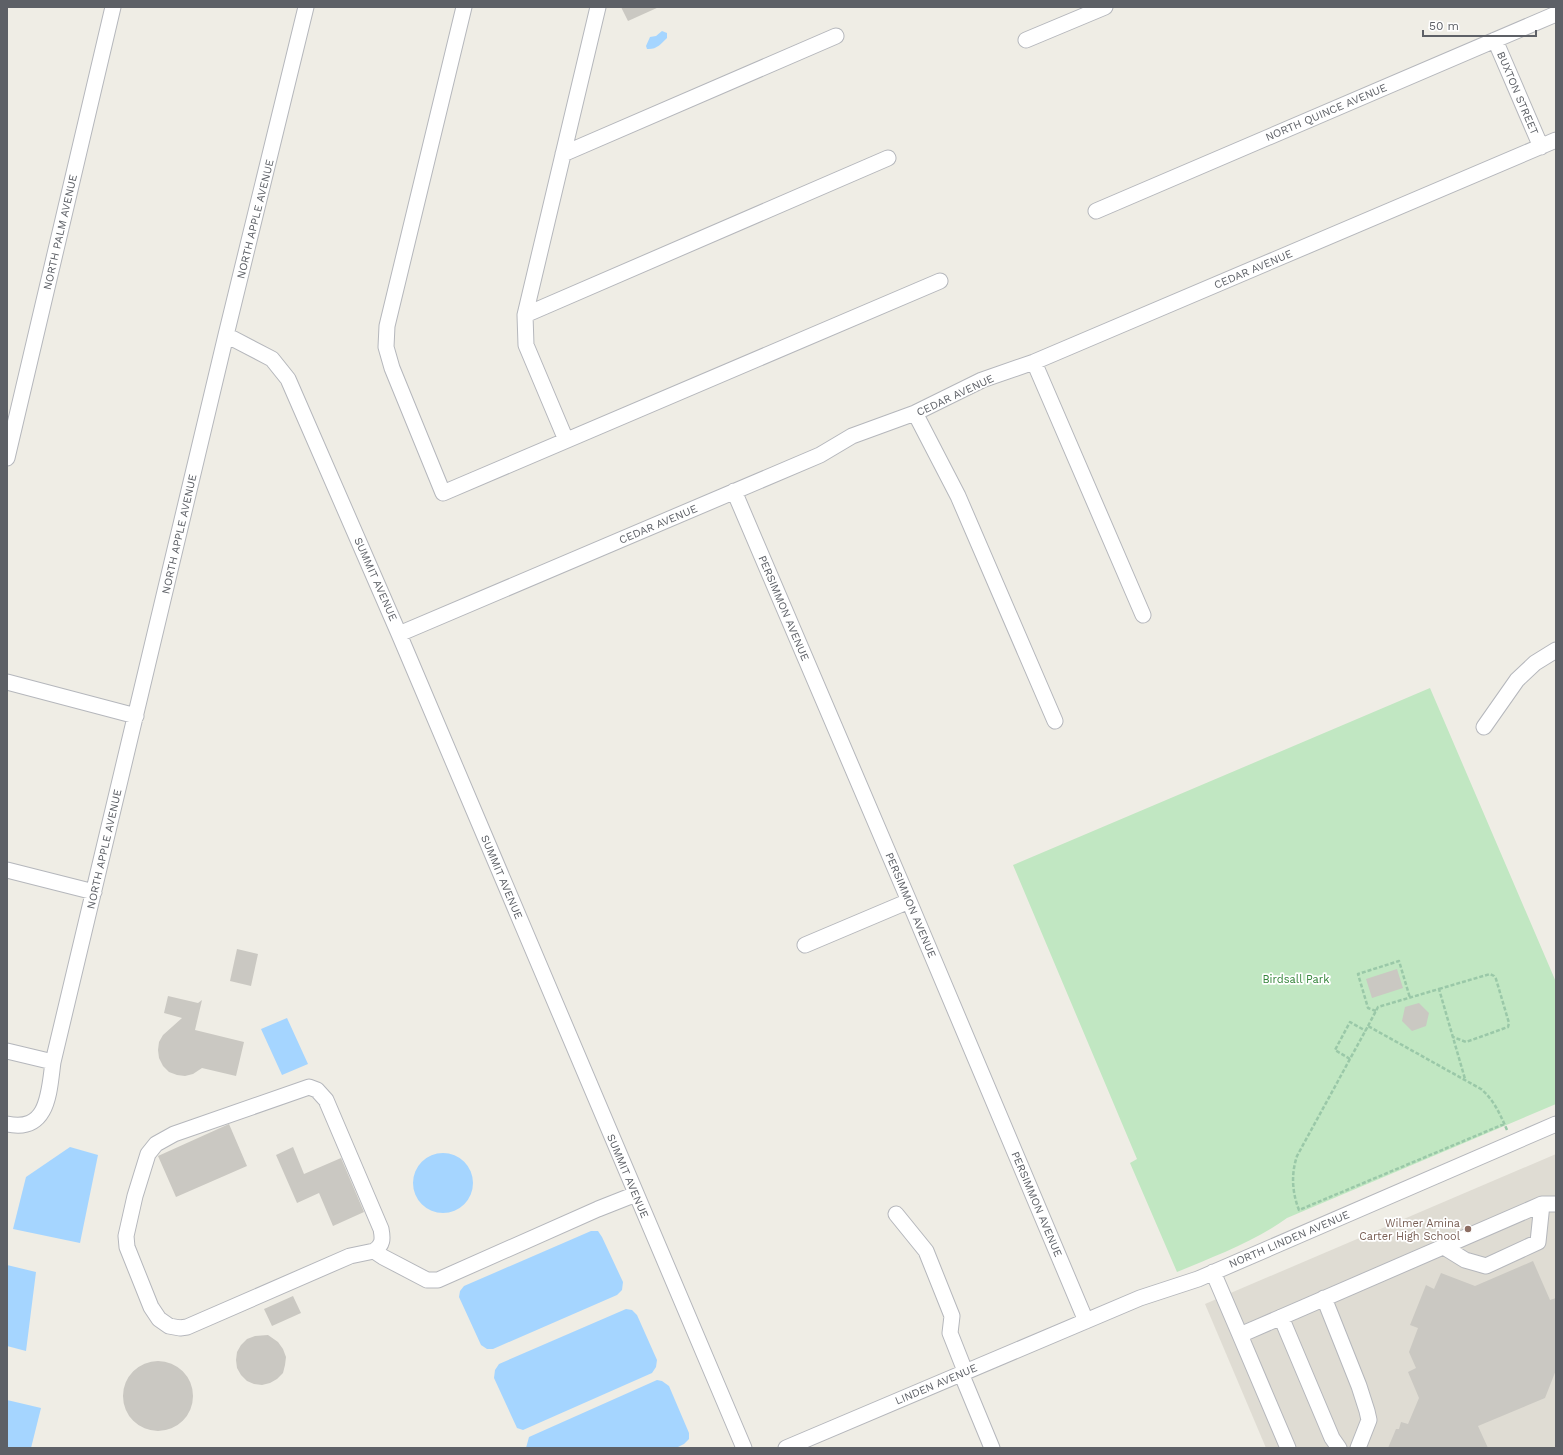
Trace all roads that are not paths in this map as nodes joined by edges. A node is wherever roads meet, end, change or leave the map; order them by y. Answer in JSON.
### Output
{"nodes":[{"id":1,"x":113,"y":7,"type":"edge"},
{"id":2,"x":306,"y":7,"type":"edge"},
{"id":3,"x":464,"y":7,"type":"edge"},
{"id":4,"x":598,"y":7,"type":"edge"},
{"id":5,"x":1105,"y":7,"type":"edge"},
{"id":6,"x":1556,"y":14,"type":"edge"},
{"id":7,"x":836,"y":36,"type":"dead end"},
{"id":8,"x":1026,"y":40,"type":"dead end"},
{"id":9,"x":1495,"y":40,"type":"junction"},
{"id":10,"x":1556,"y":140,"type":"edge"},
{"id":11,"x":1541,"y":147,"type":"junction"},
{"id":12,"x":563,"y":154,"type":"junction"},
{"id":13,"x":888,"y":158,"type":"dead end"},
{"id":14,"x":1096,"y":211,"type":"dead end"},
{"id":15,"x":940,"y":281,"type":"dead end"},
{"id":16,"x":525,"y":315,"type":"junction"},
{"id":17,"x":226,"y":335,"type":"junction"},
{"id":18,"x":1034,"y":362,"type":"junction"},
{"id":19,"x":915,"y":414,"type":"junction"},
{"id":20,"x":566,"y":440,"type":"junction"},
{"id":21,"x":7,"y":458,"type":"edge"},
{"id":22,"x":734,"y":491,"type":"junction"},
{"id":23,"x":1143,"y":615,"type":"dead end"},
{"id":24,"x":399,"y":634,"type":"junction"},
{"id":25,"x":1556,"y":650,"type":"edge"},
{"id":26,"x":7,"y":682,"type":"edge"},
{"id":27,"x":136,"y":716,"type":"junction"},
{"id":28,"x":1055,"y":721,"type":"dead end"},
{"id":29,"x":1484,"y":727,"type":"dead end"},
{"id":30,"x":7,"y":870,"type":"edge"},
{"id":31,"x":94,"y":892,"type":"junction"},
{"id":32,"x":909,"y":901,"type":"junction"},
{"id":33,"x":805,"y":945,"type":"dead end"},
{"id":34,"x":7,"y":1051,"type":"edge"},
{"id":35,"x":53,"y":1062,"type":"junction"},
{"id":36,"x":7,"y":1124,"type":"edge"},
{"id":37,"x":1556,"y":1124,"type":"edge"},
{"id":38,"x":636,"y":1194,"type":"junction"},
{"id":39,"x":1549,"y":1204,"type":"edge"},
{"id":40,"x":896,"y":1214,"type":"dead end"},
{"id":41,"x":1444,"y":1247,"type":"junction"},
{"id":42,"x":374,"y":1251,"type":"junction"},
{"id":43,"x":1214,"y":1272,"type":"junction"},
{"id":44,"x":1324,"y":1298,"type":"junction"},
{"id":45,"x":1281,"y":1317,"type":"junction"},
{"id":46,"x":1086,"y":1321,"type":"junction"},
{"id":47,"x":1240,"y":1335,"type":"junction"},
{"id":48,"x":963,"y":1372,"type":"junction"},
{"id":49,"x":744,"y":1448,"type":"edge"},
{"id":50,"x":786,"y":1448,"type":"edge"},
{"id":51,"x":992,"y":1448,"type":"edge"},
{"id":52,"x":1288,"y":1448,"type":"edge"},
{"id":53,"x":1339,"y":1448,"type":"edge"},
{"id":54,"x":1358,"y":1448,"type":"edge"}],
"edges":[{"from":1,"to":21,"type":"street","name":"NORTH PALM AVENUE"},
{"from":2,"to":17,"type":"street","name":"NORTH APPLE AVENUE"},
{"from":3,"to":20,"type":"street"},
{"from":4,"to":12,"type":"street"},
{"from":5,"to":8,"type":"street"},
{"from":6,"to":9,"type":"street","name":"NORTH QUINCE AVENUE"},
{"from":7,"to":12,"type":"street"},
{"from":9,"to":11,"type":"street","name":"BUXTON STREET"},
{"from":9,"to":14,"type":"street","name":"NORTH QUINCE AVENUE"},
{"from":10,"to":11,"type":"street","name":"CEDAR AVENUE"},
{"from":11,"to":18,"type":"street","name":"CEDAR AVENUE"},
{"from":12,"to":16,"type":"street"},
{"from":13,"to":16,"type":"street"},
{"from":15,"to":20,"type":"street"},
{"from":16,"to":20,"type":"street"},
{"from":17,"to":24,"type":"street","name":"SUMMIT AVENUE"},
{"from":17,"to":27,"type":"street","name":"NORTH APPLE AVENUE"},
{"from":18,"to":19,"type":"street","name":"CEDAR AVENUE"},
{"from":18,"to":23,"type":"street"},
{"from":19,"to":22,"type":"street","name":"CEDAR AVENUE"},
{"from":19,"to":28,"type":"street"},
{"from":22,"to":24,"type":"street","name":"CEDAR AVENUE"},
{"from":22,"to":32,"type":"street","name":"PERSIMMON AVENUE"},
{"from":24,"to":38,"type":"street","name":"SUMMIT AVENUE"},
{"from":25,"to":29,"type":"street"},
{"from":26,"to":27,"type":"street"},
{"from":27,"to":31,"type":"street","name":"NORTH APPLE AVENUE"},
{"from":30,"to":31,"type":"street"},
{"from":31,"to":35,"type":"street","name":"NORTH APPLE AVENUE"},
{"from":32,"to":33,"type":"street"},
{"from":32,"to":46,"type":"street","name":"PERSIMMON AVENUE"},
{"from":34,"to":35,"type":"street"},
{"from":35,"to":36,"type":"street","name":"NORTH APPLE AVENUE"},
{"from":37,"to":43,"type":"street","name":"NORTH LINDEN AVENUE"},
{"from":38,"to":42,"type":"street"},
{"from":38,"to":49,"type":"street","name":"SUMMIT AVENUE"},
{"from":39,"to":41,"type":"street"},
{"from":39,"to":41,"type":"street"},
{"from":40,"to":48,"type":"street"},
{"from":41,"to":44,"type":"street"},
{"from":42,"to":42,"type":"street"},
{"from":43,"to":46,"type":"street","name":"NORTH LINDEN AVENUE"},
{"from":43,"to":47,"type":"street"},
{"from":44,"to":45,"type":"street"},
{"from":44,"to":54,"type":"street"},
{"from":45,"to":47,"type":"street"},
{"from":45,"to":53,"type":"street"},
{"from":46,"to":48,"type":"street","name":"LINDEN AVENUE"},
{"from":47,"to":52,"type":"street"},
{"from":48,"to":50,"type":"street","name":"LINDEN AVENUE"},
{"from":48,"to":51,"type":"street"}]}
